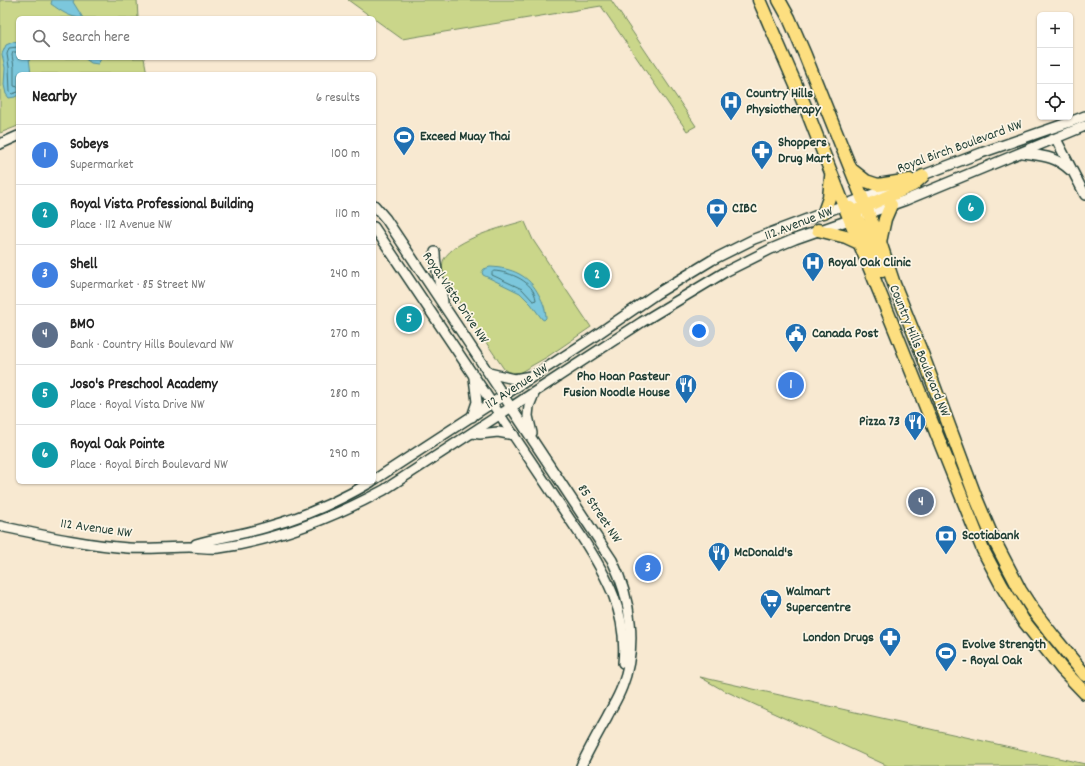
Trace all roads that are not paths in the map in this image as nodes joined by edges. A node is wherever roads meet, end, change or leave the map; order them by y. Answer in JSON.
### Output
{"nodes":[{"id":1,"x":759,"y":0,"type":"edge"},
{"id":2,"x":779,"y":0,"type":"edge"},
{"id":3,"x":1085,"y":116,"type":"edge"},
{"id":4,"x":1085,"y":126,"type":"edge"},
{"id":5,"x":16,"y":137,"type":"edge"},
{"id":6,"x":1056,"y":139,"type":"junction"},
{"id":7,"x":0,"y":144,"type":"edge"},
{"id":8,"x":1022,"y":153,"type":"junction"},
{"id":9,"x":851,"y":170,"type":"junction"},
{"id":10,"x":831,"y":173,"type":"junction"},
{"id":11,"x":1074,"y":174,"type":"junction"},
{"id":12,"x":922,"y":176,"type":"junction"},
{"id":13,"x":910,"y":180,"type":"junction"},
{"id":14,"x":1085,"y":195,"type":"edge"},
{"id":15,"x":843,"y":204,"type":"junction"},
{"id":16,"x":892,"y":205,"type":"junction"},
{"id":17,"x":376,"y":207,"type":"edge"},
{"id":18,"x":859,"y":211,"type":"junction"},
{"id":19,"x":824,"y":212,"type":"junction"},
{"id":20,"x":376,"y":230,"type":"edge"},
{"id":21,"x":818,"y":230,"type":"junction"},
{"id":22,"x":880,"y":242,"type":"junction"},
{"id":23,"x":859,"y":243,"type":"junction"},
{"id":24,"x":435,"y":252,"type":"dead end"},
{"id":25,"x":894,"y":284,"type":"junction"},
{"id":26,"x":443,"y":303,"type":"junction"},
{"id":27,"x":489,"y":373,"type":"junction"},
{"id":28,"x":473,"y":375,"type":"junction"},
{"id":29,"x":536,"y":375,"type":"junction"},
{"id":30,"x":534,"y":394,"type":"junction"},
{"id":31,"x":504,"y":396,"type":"junction"},
{"id":32,"x":492,"y":404,"type":"junction"},
{"id":33,"x":511,"y":407,"type":"junction"},
{"id":34,"x":500,"y":415,"type":"junction"},
{"id":35,"x":472,"y":417,"type":"junction"},
{"id":36,"x":472,"y":433,"type":"junction"},
{"id":37,"x":514,"y":435,"type":"junction"},
{"id":38,"x":532,"y":437,"type":"junction"},
{"id":39,"x":376,"y":479,"type":"edge"},
{"id":40,"x":367,"y":484,"type":"edge"},
{"id":41,"x":0,"y":526,"type":"edge"},
{"id":42,"x":189,"y":547,"type":"junction"},
{"id":43,"x":1085,"y":674,"type":"edge"},
{"id":44,"x":1085,"y":694,"type":"edge"},
{"id":45,"x":608,"y":716,"type":"junction"},
{"id":46,"x":582,"y":766,"type":"edge"}],
"edges":[{"from":1,"to":10,"type":"main road"},
{"from":2,"to":9,"type":"main road","name":"Country Hills Boulevard NW"},
{"from":3,"to":12,"type":"street","name":"Royal Birch Boulevard NW"},
{"from":4,"to":6,"type":"street","name":"Royal Birch Boulevard NW"},
{"from":5,"to":7,"type":"street"},
{"from":6,"to":8,"type":"street","name":"Royal Birch Boulevard NW"},
{"from":6,"to":11,"type":"street"},
{"from":8,"to":11,"type":"street"},
{"from":8,"to":16,"type":"street","name":"Royal Birch Boulevard NW"},
{"from":9,"to":13,"type":"main road"},
{"from":9,"to":18,"type":"main road","name":"Country Hills Boulevard NW"},
{"from":10,"to":15,"type":"main road"},
{"from":10,"to":19,"type":"main road"},
{"from":11,"to":14,"type":"street"},
{"from":12,"to":13,"type":"street","name":"Royal Birch Boulevard NW"},
{"from":12,"to":18,"type":"main road"},
{"from":13,"to":18,"type":"street","name":"Royal Birch Boulevard NW"},
{"from":15,"to":18,"type":"main road"},
{"from":15,"to":19,"type":"street","name":"112 Avenue NW"},
{"from":16,"to":18,"type":"street","name":"Royal Birch Boulevard NW"},
{"from":16,"to":22,"type":"main road"},
{"from":17,"to":26,"type":"street","name":"Royal Vista Drive NW"},
{"from":18,"to":21,"type":"street","name":"112 Avenue NW"},
{"from":18,"to":22,"type":"main road","name":"Country Hills Boulevard NW"},
{"from":18,"to":23,"type":"main road","name":"Country Hills Boulevard NW"},
{"from":18,"to":25,"type":"main road"},
{"from":19,"to":29,"type":"street","name":"112 Avenue NW"},
{"from":20,"to":28,"type":"street","name":"Royal Vista Drive NW"},
{"from":21,"to":23,"type":"main road"},
{"from":21,"to":30,"type":"street","name":"112 Avenue NW"},
{"from":22,"to":25,"type":"main road","name":"Country Hills Boulevard NW"},
{"from":23,"to":44,"type":"main road","name":"Country Hills Boulevard NW"},
{"from":24,"to":26,"type":"street"},
{"from":25,"to":43,"type":"main road","name":"Country Hills Boulevard NW"},
{"from":26,"to":27,"type":"street","name":"Royal Vista Drive NW"},
{"from":27,"to":29,"type":"street"},
{"from":27,"to":31,"type":"street","name":"Royal Vista Drive NW"},
{"from":28,"to":32,"type":"street","name":"Royal Vista Drive NW"},
{"from":28,"to":35,"type":"street"},
{"from":29,"to":31,"type":"street","name":"112 Avenue NW"},
{"from":30,"to":33,"type":"street","name":"112 Avenue NW"},
{"from":30,"to":38,"type":"street"},
{"from":31,"to":32,"type":"street","name":"112 Avenue NW"},
{"from":31,"to":33,"type":"street","name":"Royal Vista Drive NW"},
{"from":32,"to":34,"type":"street","name":"Royal Vista Drive NW"},
{"from":32,"to":35,"type":"street","name":"112 Avenue NW"},
{"from":33,"to":34,"type":"street","name":"112 Avenue NW"},
{"from":33,"to":38,"type":"street","name":"85 Street NW"},
{"from":34,"to":36,"type":"street","name":"112 Avenue NW"},
{"from":34,"to":37,"type":"street","name":"85 Street NW"},
{"from":35,"to":39,"type":"street","name":"112 Avenue NW"},
{"from":36,"to":37,"type":"street"},
{"from":36,"to":42,"type":"street","name":"112 Avenue NW"},
{"from":37,"to":45,"type":"street","name":"85 Street NW"},
{"from":38,"to":45,"type":"street","name":"85 Street NW"},
{"from":40,"to":42,"type":"street","name":"112 Avenue NW"},
{"from":41,"to":42,"type":"street","name":"112 Avenue NW"},
{"from":45,"to":46,"type":"street","name":"85 Street NW"}]}
